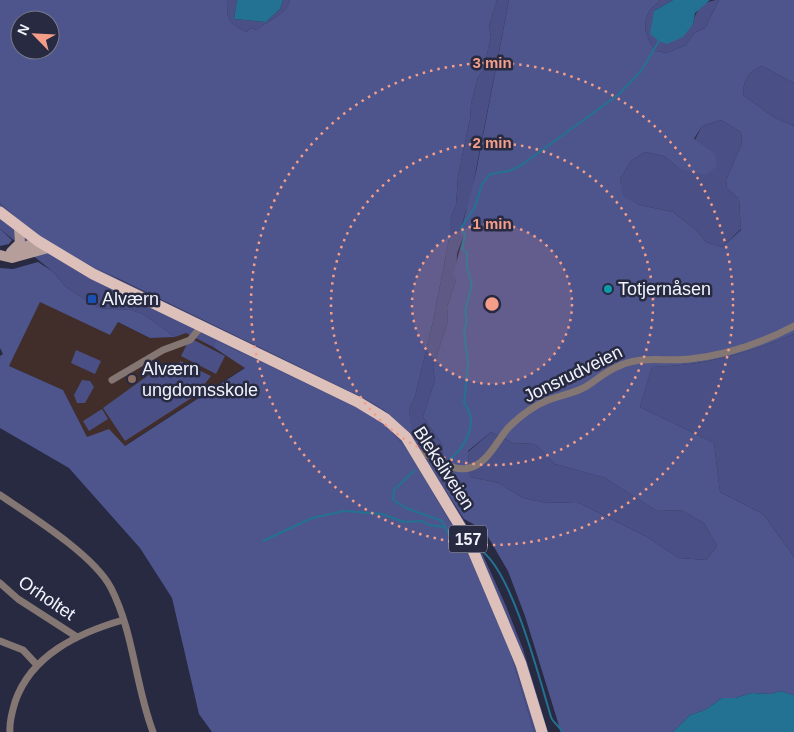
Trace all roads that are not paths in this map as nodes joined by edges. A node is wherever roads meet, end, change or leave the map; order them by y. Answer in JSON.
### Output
{"nodes":[{"id":1,"x":0,"y":212,"type":"edge"},
{"id":2,"x":19,"y":227,"type":"junction"},
{"id":3,"x":43,"y":245,"type":"junction"},
{"id":4,"x":3,"y":254,"type":"edge"},
{"id":5,"x":794,"y":326,"type":"edge"},
{"id":6,"x":201,"y":327,"type":"junction"},
{"id":7,"x":112,"y":380,"type":"dead end"},
{"id":8,"x":416,"y":453,"type":"junction"},
{"id":9,"x":0,"y":495,"type":"edge"},
{"id":10,"x":0,"y":583,"type":"edge"},
{"id":11,"x":123,"y":620,"type":"junction"},
{"id":12,"x":77,"y":637,"type":"junction"},
{"id":13,"x":0,"y":641,"type":"edge"},
{"id":14,"x":37,"y":665,"type":"junction"},
{"id":15,"x":10,"y":732,"type":"edge"},
{"id":16,"x":153,"y":732,"type":"edge"},
{"id":17,"x":542,"y":732,"type":"edge"}],
"edges":[{"from":1,"to":2,"type":"main road","number":"157"},
{"from":2,"to":3,"type":"main road","number":"157"},
{"from":2,"to":4,"type":"main road"},
{"from":3,"to":4,"type":"main road"},
{"from":3,"to":6,"type":"main road","name":"Bleksliveien","number":"157"},
{"from":5,"to":8,"type":"street","name":"Jonsrudveien"},
{"from":6,"to":7,"type":"street"},
{"from":6,"to":8,"type":"main road","name":"Bleksliveien","number":"157"},
{"from":8,"to":17,"type":"main road","name":"Bleksliveien","number":"157"},
{"from":9,"to":11,"type":"street"},
{"from":10,"to":12,"type":"street","name":"Orholtet"},
{"from":11,"to":12,"type":"street","name":"Orholtet"},
{"from":11,"to":16,"type":"street"},
{"from":12,"to":14,"type":"street","name":"Orholtet"},
{"from":13,"to":14,"type":"street"},
{"from":14,"to":15,"type":"street","name":"Orholtet"}]}
